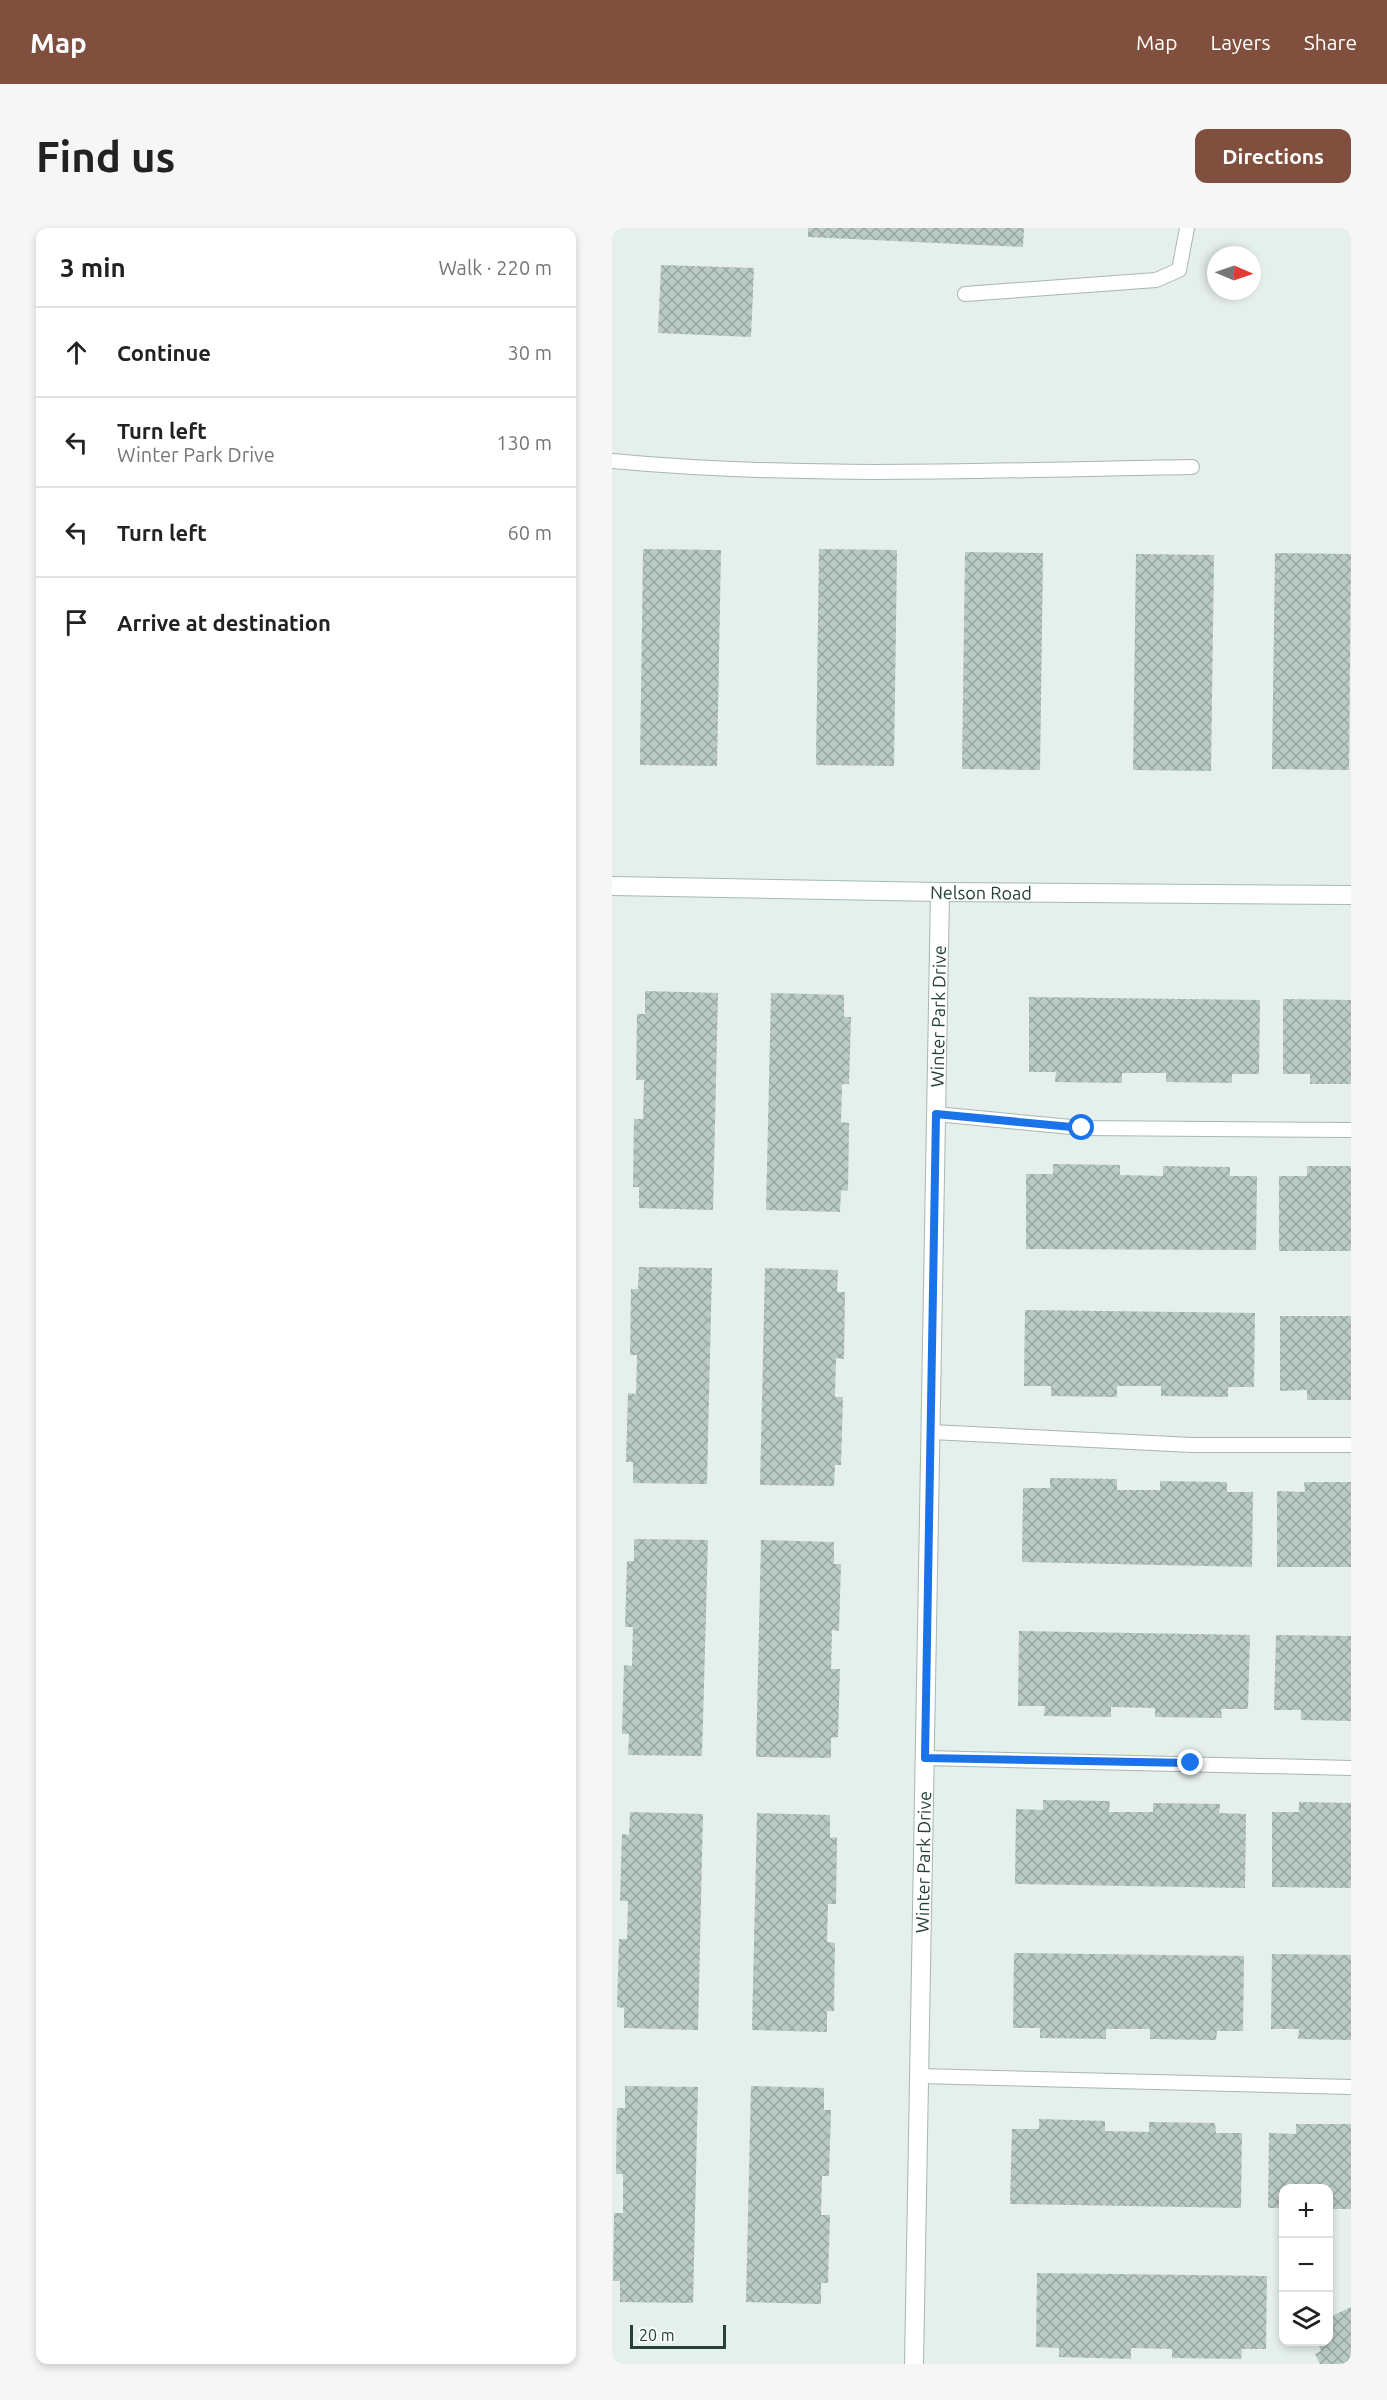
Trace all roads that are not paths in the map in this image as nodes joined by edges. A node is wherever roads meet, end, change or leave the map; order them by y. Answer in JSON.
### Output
{"nodes":[{"id":1,"x":1187,"y":228,"type":"edge"},
{"id":2,"x":965,"y":294,"type":"dead end"},
{"id":3,"x":612,"y":460,"type":"edge"},
{"id":4,"x":1192,"y":467,"type":"dead end"},
{"id":5,"x":612,"y":886,"type":"edge"},
{"id":6,"x":940,"y":892,"type":"junction"},
{"id":7,"x":1351,"y":895,"type":"edge"},
{"id":8,"x":936,"y":1114,"type":"junction"},
{"id":9,"x":1351,"y":1130,"type":"edge"},
{"id":10,"x":931,"y":1432,"type":"junction"},
{"id":11,"x":1351,"y":1445,"type":"edge"},
{"id":12,"x":925,"y":1758,"type":"junction"},
{"id":13,"x":1351,"y":1768,"type":"edge"},
{"id":14,"x":919,"y":2076,"type":"junction"},
{"id":15,"x":1351,"y":2087,"type":"edge"},
{"id":16,"x":914,"y":2364,"type":"edge"}],
"edges":[{"from":1,"to":2,"type":"lane"},
{"from":3,"to":4,"type":"lane"},
{"from":5,"to":6,"type":"street","name":"Nelson Road"},
{"from":6,"to":7,"type":"street","name":"Nelson Road"},
{"from":6,"to":8,"type":"street","name":"Winter Park Drive"},
{"from":8,"to":9,"type":"lane"},
{"from":8,"to":10,"type":"street","name":"Winter Park Drive"},
{"from":10,"to":11,"type":"lane"},
{"from":10,"to":12,"type":"street","name":"Winter Park Drive"},
{"from":12,"to":13,"type":"lane"},
{"from":12,"to":14,"type":"street","name":"Winter Park Drive"},
{"from":14,"to":15,"type":"lane"},
{"from":14,"to":16,"type":"street","name":"Winter Park Drive"}]}
